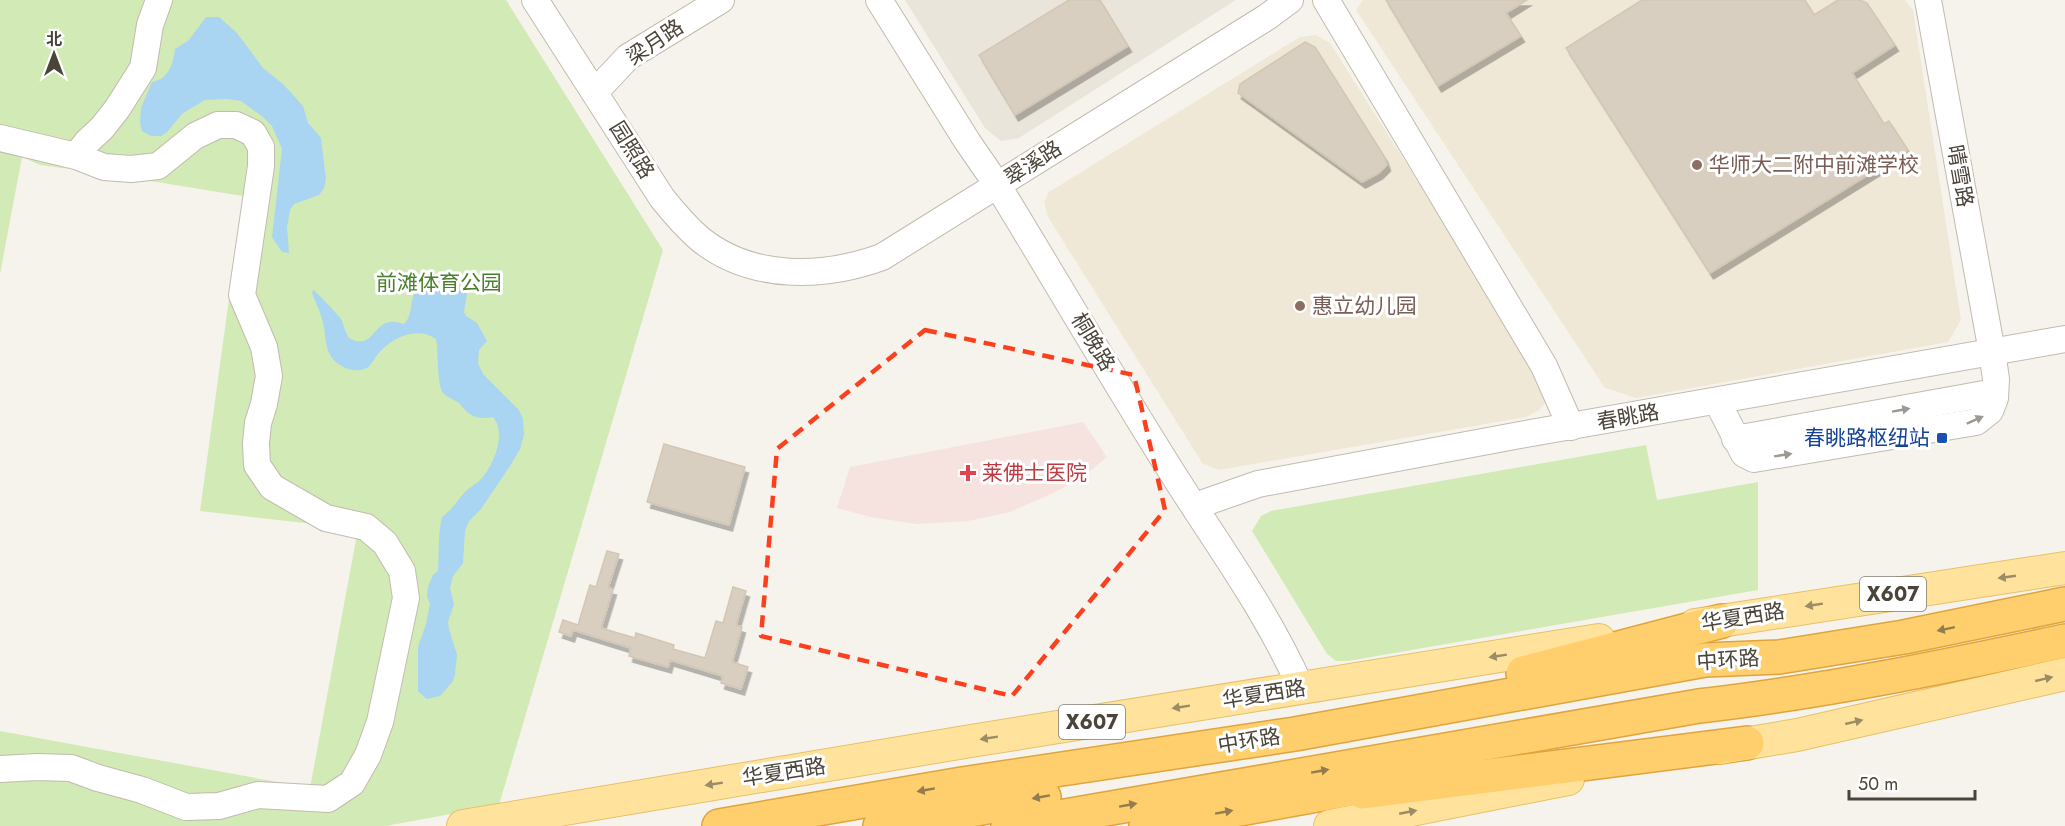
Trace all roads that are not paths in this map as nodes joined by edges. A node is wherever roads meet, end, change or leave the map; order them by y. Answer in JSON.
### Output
{"nodes":[{"id":1,"x":159,"y":0,"type":"edge"},
{"id":2,"x":535,"y":0,"type":"edge"},
{"id":3,"x":721,"y":0,"type":"edge"},
{"id":4,"x":879,"y":0,"type":"edge"},
{"id":5,"x":1290,"y":0,"type":"edge"},
{"id":6,"x":1326,"y":0,"type":"edge"},
{"id":7,"x":1928,"y":0,"type":"edge"},
{"id":8,"x":596,"y":92,"type":"junction"},
{"id":9,"x":0,"y":138,"type":"edge"},
{"id":10,"x":76,"y":156,"type":"junction"},
{"id":11,"x":998,"y":186,"type":"junction"},
{"id":12,"x":758,"y":267,"type":"joint"},
{"id":13,"x":2065,"y":339,"type":"edge"},
{"id":14,"x":1992,"y":352,"type":"junction"},
{"id":15,"x":1718,"y":401,"type":"junction"},
{"id":16,"x":1571,"y":427,"type":"junction"},
{"id":17,"x":1195,"y":506,"type":"junction"},
{"id":18,"x":2065,"y":568,"type":"edge"},
{"id":19,"x":2065,"y":604,"type":"edge"},
{"id":20,"x":1722,"y":621,"type":"junction"},
{"id":21,"x":2065,"y":641,"type":"edge"},
{"id":22,"x":1779,"y":657,"type":"junction"},
{"id":23,"x":2065,"y":674,"type":"edge"},
{"id":24,"x":1301,"y":688,"type":"junction"},
{"id":25,"x":1779,"y":697,"type":"junction"},
{"id":26,"x":1295,"y":734,"type":"junction"},
{"id":27,"x":1747,"y":743,"type":"junction"},
{"id":28,"x":0,"y":769,"type":"edge"},
{"id":29,"x":1272,"y":804,"type":"junction"},
{"id":30,"x":463,"y":826,"type":"edge"},
{"id":31,"x":719,"y":826,"type":"edge"},
{"id":32,"x":880,"y":826,"type":"edge"},
{"id":33,"x":1008,"y":826,"type":"edge"},
{"id":34,"x":1146,"y":826,"type":"edge"},
{"id":35,"x":1330,"y":826,"type":"edge"}],
"edges":[{"from":1,"to":10,"type":"street"},
{"from":2,"to":8,"type":"street","name":"园照路"},
{"from":3,"to":8,"type":"street","name":"梁月路"},
{"from":4,"to":11,"type":"street","name":"桐晚路"},
{"from":5,"to":11,"type":"street","name":"翠溪路"},
{"from":6,"to":16,"type":"street"},
{"from":7,"to":14,"type":"street","name":"晴雪路"},
{"from":8,"to":12,"type":"street","name":"园照路"},
{"from":9,"to":10,"type":"street"},
{"from":10,"to":28,"type":"street"},
{"from":11,"to":12,"type":"street","name":"翠溪路"},
{"from":11,"to":17,"type":"street","name":"桐晚路"},
{"from":13,"to":14,"type":"street","name":"春眺路"},
{"from":14,"to":15,"type":"street","name":"春眺路"},
{"from":15,"to":14,"type":"street","name":"晴雪路","one_way":true},
{"from":15,"to":16,"type":"street","name":"春眺路"},
{"from":16,"to":17,"type":"street","name":"春眺路"},
{"from":17,"to":24,"type":"street","name":"桐晚路"},
{"from":18,"to":20,"type":"main road","name":"华夏西路","number":"X607","one_way":true},
{"from":19,"to":22,"type":"highway","name":"中环路","one_way":true},
{"from":20,"to":24,"type":"main road","name":"华夏西路","number":"X607","one_way":true},
{"from":20,"to":26,"type":"highway"},
{"from":21,"to":25,"type":"highway","name":"中环路"},
{"from":22,"to":26,"type":"highway","name":"中环路"},
{"from":22,"to":32,"type":"highway","name":"中环路","one_way":true},
{"from":27,"to":23,"type":"main road","one_way":true},
{"from":24,"to":30,"type":"main road","name":"华夏西路","number":"X607","one_way":true},
{"from":25,"to":29,"type":"highway","name":"中环路"},
{"from":33,"to":25,"type":"highway","name":"中环路","one_way":true},
{"from":26,"to":31,"type":"highway","name":"中环路","one_way":true},
{"from":27,"to":29,"type":"highway"},
{"from":35,"to":27,"type":"main road","one_way":true},
{"from":34,"to":29,"type":"highway","name":"中环路","one_way":true}]}
